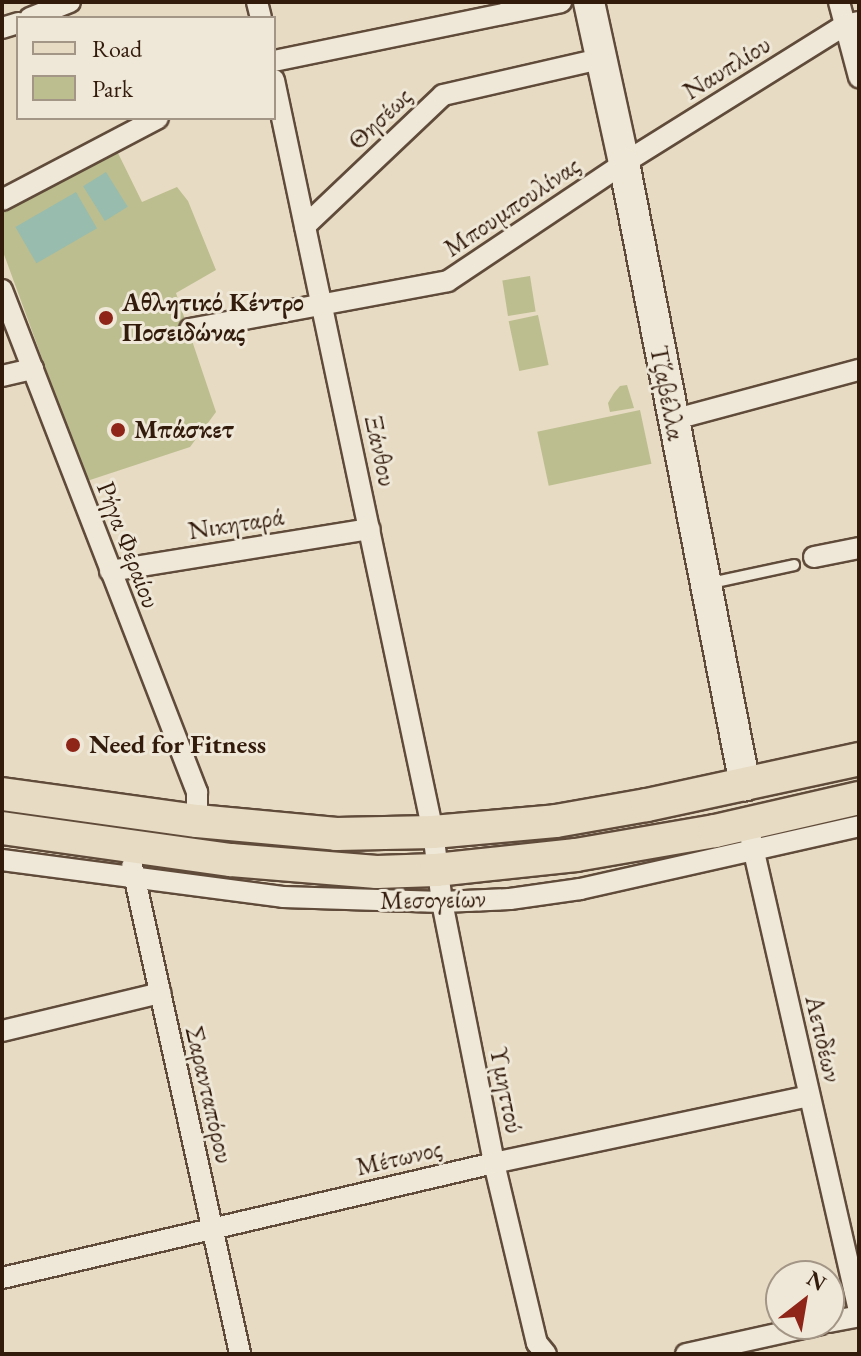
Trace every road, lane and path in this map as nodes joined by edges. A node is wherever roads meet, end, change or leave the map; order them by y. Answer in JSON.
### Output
{"nodes":[{"id":1,"x":70,"y":2,"type":"edge"},
{"id":2,"x":561,"y":2,"type":"edge"},
{"id":3,"x":589,"y":2,"type":"edge"},
{"id":4,"x":839,"y":2,"type":"edge"},
{"id":5,"x":35,"y":16,"type":"edge"},
{"id":6,"x":852,"y":23,"type":"edge"},
{"id":7,"x":600,"y":59,"type":"junction"},
{"id":8,"x":276,"y":61,"type":"edge"},
{"id":9,"x":859,"y":77,"type":"edge"},
{"id":10,"x":276,"y":89,"type":"edge"},
{"id":11,"x":154,"y":120,"type":"edge"},
{"id":12,"x":624,"y":163,"type":"junction"},
{"id":13,"x":2,"y":200,"type":"edge"},
{"id":14,"x":305,"y":226,"type":"junction"},
{"id":15,"x":2,"y":290,"type":"edge"},
{"id":16,"x":323,"y":304,"type":"junction"},
{"id":17,"x":190,"y":329,"type":"dead end"},
{"id":18,"x":33,"y":369,"type":"junction"},
{"id":19,"x":859,"y":370,"type":"edge"},
{"id":20,"x":2,"y":376,"type":"edge"},
{"id":21,"x":672,"y":420,"type":"junction"},
{"id":22,"x":370,"y":529,"type":"junction"},
{"id":23,"x":859,"y":548,"type":"edge"},
{"id":24,"x":814,"y":557,"type":"dead end"},
{"id":25,"x":794,"y":565,"type":"dead end"},
{"id":26,"x":110,"y":571,"type":"junction"},
{"id":27,"x":705,"y":584,"type":"junction"},
{"id":28,"x":859,"y":759,"type":"edge"},
{"id":29,"x":745,"y":785,"type":"junction"},
{"id":30,"x":2,"y":794,"type":"edge"},
{"id":31,"x":859,"y":798,"type":"edge"},
{"id":32,"x":197,"y":821,"type":"junction"},
{"id":33,"x":859,"y":826,"type":"edge"},
{"id":34,"x":2,"y":828,"type":"edge"},
{"id":35,"x":715,"y":831,"type":"junction"},
{"id":36,"x":433,"y":832,"type":"junction"},
{"id":37,"x":750,"y":837,"type":"junction"},
{"id":38,"x":128,"y":846,"type":"junction"},
{"id":39,"x":2,"y":860,"type":"edge"},
{"id":40,"x":436,"y":870,"type":"junction"},
{"id":41,"x":135,"y":878,"type":"junction"},
{"id":42,"x":442,"y":902,"type":"junction"},
{"id":43,"x":160,"y":993,"type":"junction"},
{"id":44,"x":2,"y":1031,"type":"edge"},
{"id":45,"x":809,"y":1096,"type":"junction"},
{"id":46,"x":494,"y":1163,"type":"junction"},
{"id":47,"x":212,"y":1228,"type":"junction"},
{"id":48,"x":2,"y":1278,"type":"edge"},
{"id":49,"x":859,"y":1314,"type":"edge"},
{"id":50,"x":765,"y":1336,"type":"edge"},
{"id":51,"x":240,"y":1354,"type":"edge"},
{"id":52,"x":546,"y":1354,"type":"edge"},
{"id":53,"x":686,"y":1354,"type":"edge"}],
"edges":[{"from":1,"to":5,"type":"street"},
{"from":2,"to":8,"type":"street"},
{"from":3,"to":7,"type":"street","name":"Τζαβέλλα"},
{"from":4,"to":6,"type":"street"},
{"from":6,"to":9,"type":"street"},
{"from":6,"to":12,"type":"street","name":"Ναυπλίου"},
{"from":7,"to":12,"type":"street","name":"Τζαβέλλα"},
{"from":7,"to":14,"type":"street","name":"Θησέως"},
{"from":10,"to":14,"type":"street","name":"Ξάνθου"},
{"from":11,"to":13,"type":"street"},
{"from":12,"to":16,"type":"street","name":"Μπουμπουλίνας"},
{"from":12,"to":21,"type":"street","name":"Τζαβέλλα"},
{"from":14,"to":16,"type":"street","name":"Ξάνθου"},
{"from":15,"to":18,"type":"street","name":"Ρήγα Φεραίου"},
{"from":16,"to":17,"type":"street","name":"Μπουμπουλίνας"},
{"from":16,"to":22,"type":"street","name":"Ξάνθου"},
{"from":18,"to":20,"type":"street"},
{"from":18,"to":26,"type":"street","name":"Ρήγα Φεραίου"},
{"from":19,"to":21,"type":"street"},
{"from":21,"to":27,"type":"street","name":"Τζαβέλλα"},
{"from":22,"to":26,"type":"street","name":"Νικηταρά"},
{"from":22,"to":36,"type":"street","name":"Ξάνθου"},
{"from":23,"to":24,"type":"street"},
{"from":25,"to":27,"type":"lane"},
{"from":26,"to":32,"type":"street","name":"Ρήγα Φεραίου"},
{"from":27,"to":29,"type":"street","name":"Τζαβέλλα"},
{"from":28,"to":29,"type":"main road"},
{"from":29,"to":35,"type":"main road"},
{"from":29,"to":36,"type":"main road"},
{"from":30,"to":32,"type":"main road"},
{"from":31,"to":37,"type":"main road","name":"Μεσογείων"},
{"from":32,"to":36,"type":"main road"},
{"from":33,"to":37,"type":"street","name":"Μεσογείων"},
{"from":34,"to":38,"type":"main road","name":"Μεσογείων"},
{"from":35,"to":37,"type":"main road","name":"Μεσογείων"},
{"from":35,"to":40,"type":"main road","name":"Μεσογείων"},
{"from":36,"to":40,"type":"street","name":"Υμηττού"},
{"from":37,"to":42,"type":"street","name":"Μεσογείων"},
{"from":37,"to":45,"type":"street","name":"Αετιδέων"},
{"from":38,"to":40,"type":"main road","name":"Μεσογείων"},
{"from":38,"to":41,"type":"street","name":"Σαρανταπόρου"},
{"from":39,"to":41,"type":"street","name":"Μεσογείων"},
{"from":40,"to":42,"type":"street","name":"Υμηττού"},
{"from":41,"to":42,"type":"street","name":"Μεσογείων"},
{"from":41,"to":43,"type":"street","name":"Σαρανταπόρου"},
{"from":42,"to":46,"type":"street","name":"Υμηττού"},
{"from":43,"to":44,"type":"street"},
{"from":43,"to":47,"type":"street","name":"Σαρανταπόρου"},
{"from":45,"to":46,"type":"street","name":"Μέτωνος"},
{"from":45,"to":49,"type":"street","name":"Αετιδέων"},
{"from":46,"to":47,"type":"street","name":"Μέτωνος"},
{"from":46,"to":52,"type":"street","name":"Υμηττού"},
{"from":47,"to":48,"type":"street","name":"Μέτωνος"},
{"from":47,"to":51,"type":"street","name":"Σαρανταπόρου"},
{"from":50,"to":53,"type":"street"}]}
